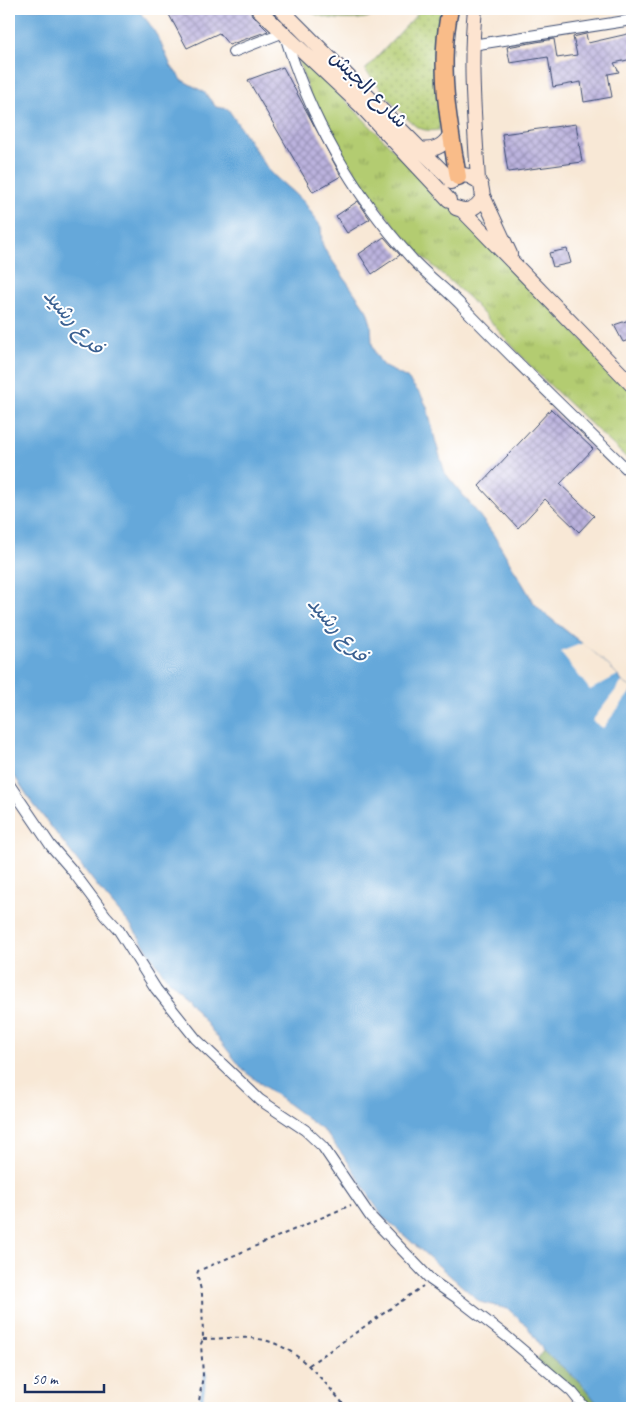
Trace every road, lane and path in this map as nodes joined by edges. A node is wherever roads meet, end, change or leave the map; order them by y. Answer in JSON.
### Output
{"nodes":[{"id":1,"x":258,"y":9,"type":"edge"},
{"id":2,"x":281,"y":9,"type":"edge"},
{"id":3,"x":450,"y":9,"type":"edge"},
{"id":4,"x":475,"y":9,"type":"edge"},
{"id":5,"x":632,"y":20,"type":"edge"},
{"id":6,"x":284,"y":32,"type":"junction"},
{"id":7,"x":472,"y":45,"type":"junction"},
{"id":8,"x":233,"y":52,"type":"dead end"},
{"id":9,"x":450,"y":135,"type":"junction"},
{"id":10,"x":419,"y":148,"type":"junction"},
{"id":11,"x":455,"y":179,"type":"junction"},
{"id":12,"x":478,"y":181,"type":"junction"},
{"id":13,"x":483,"y":196,"type":"junction"},
{"id":14,"x":449,"y":200,"type":"junction"},
{"id":15,"x":462,"y":210,"type":"junction"},
{"id":16,"x":515,"y":264,"type":"junction"},
{"id":17,"x":632,"y":384,"type":"edge"},
{"id":18,"x":632,"y":474,"type":"edge"},
{"id":19,"x":9,"y":784,"type":"edge"},
{"id":20,"x":360,"y":1201,"type":"junction"},
{"id":21,"x":431,"y":1280,"type":"junction"},
{"id":22,"x":204,"y":1339,"type":"junction"},
{"id":23,"x":309,"y":1365,"type":"junction"},
{"id":24,"x":198,"y":1408,"type":"edge"},
{"id":25,"x":349,"y":1408,"type":"edge"},
{"id":26,"x":585,"y":1408,"type":"edge"}],
"edges":[{"from":1,"to":6,"type":"main road","name":"شارع الجيش"},
{"from":2,"to":10,"type":"main road","name":"شارع الجيش"},
{"from":3,"to":9,"type":"highway"},
{"from":4,"to":7,"type":"main road"},
{"from":5,"to":7,"type":"street"},
{"from":6,"to":8,"type":"street"},
{"from":6,"to":14,"type":"main road","name":"شارع الجيش"},
{"from":6,"to":18,"type":"street"},
{"from":7,"to":12,"type":"main road"},
{"from":9,"to":10,"type":"main road"},
{"from":9,"to":11,"type":"highway"},
{"from":10,"to":11,"type":"main road","name":"شارع الجيش"},
{"from":11,"to":12,"type":"main road"},
{"from":11,"to":14,"type":"main road"},
{"from":12,"to":13,"type":"main road"},
{"from":13,"to":15,"type":"main road"},
{"from":13,"to":16,"type":"main road"},
{"from":14,"to":15,"type":"main road"},
{"from":15,"to":16,"type":"main road"},
{"from":16,"to":17,"type":"main road"},
{"from":19,"to":20,"type":"street"},
{"from":20,"to":21,"type":"street"},
{"from":20,"to":22,"type":"path"},
{"from":21,"to":23,"type":"path"},
{"from":21,"to":26,"type":"street"},
{"from":22,"to":23,"type":"path"},
{"from":22,"to":24,"type":"path"},
{"from":23,"to":25,"type":"path"}]}
